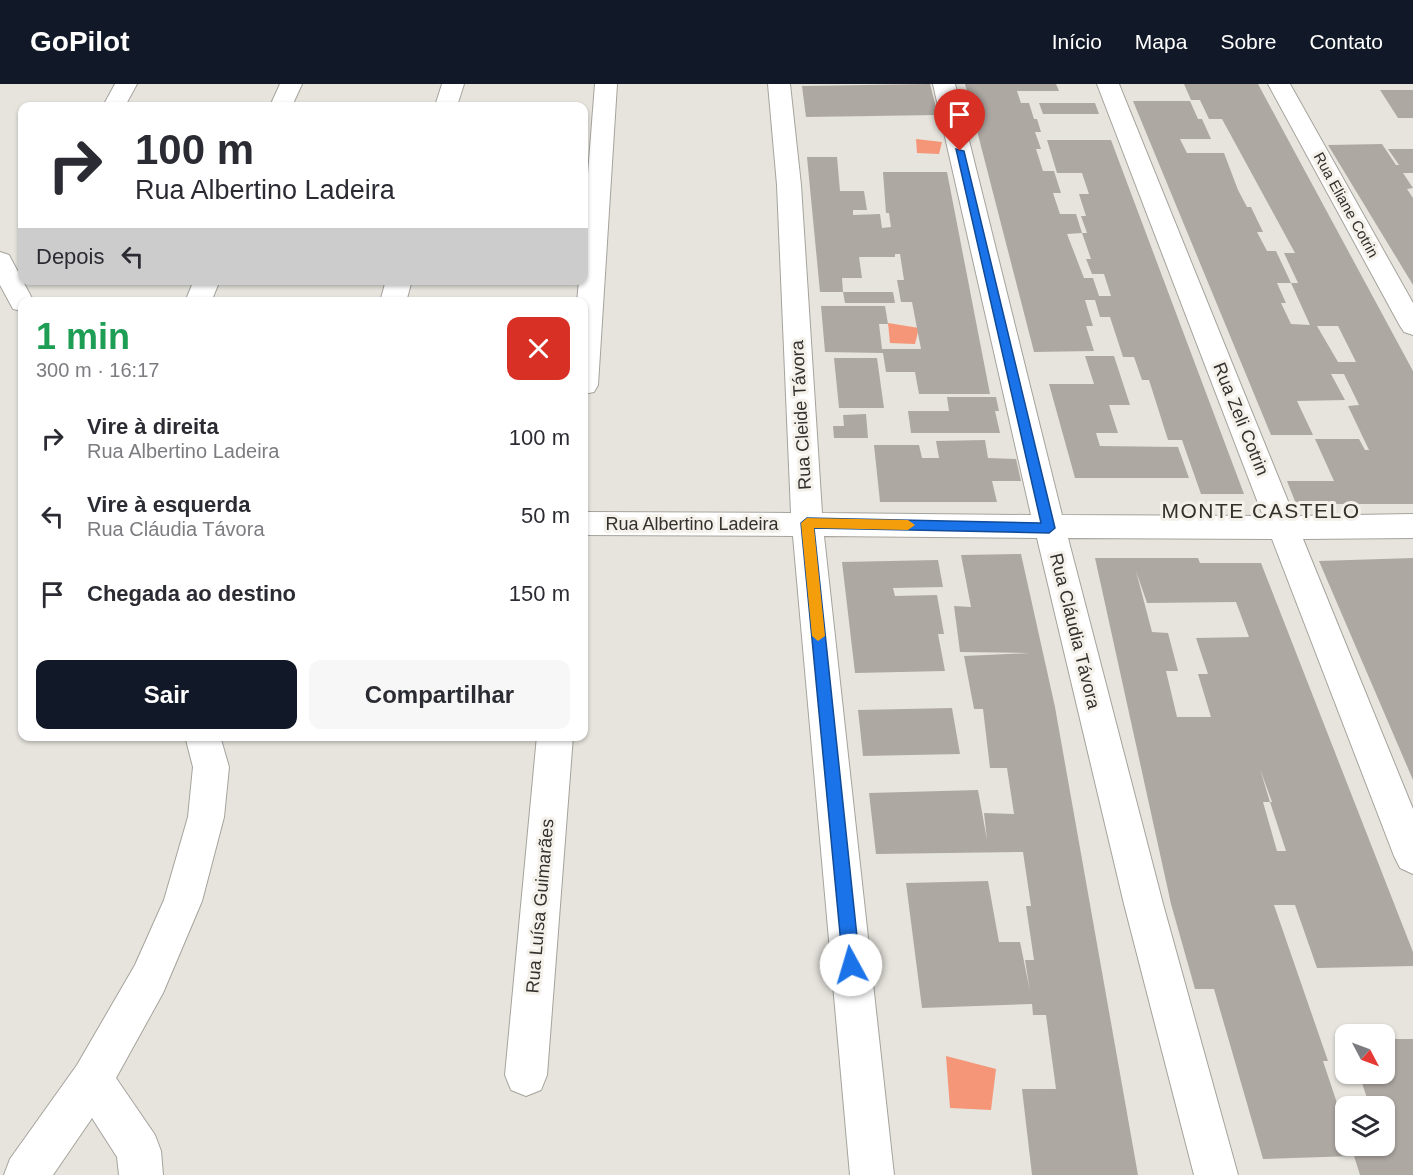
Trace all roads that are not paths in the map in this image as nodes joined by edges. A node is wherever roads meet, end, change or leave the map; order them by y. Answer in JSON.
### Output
{"nodes":[{"id":1,"x":126,"y":84,"type":"edge"},
{"id":2,"x":291,"y":84,"type":"edge"},
{"id":3,"x":453,"y":84,"type":"edge"},
{"id":4,"x":606,"y":84,"type":"edge"},
{"id":5,"x":779,"y":84,"type":"edge"},
{"id":6,"x":944,"y":84,"type":"edge"},
{"id":7,"x":1108,"y":84,"type":"edge"},
{"id":8,"x":1279,"y":84,"type":"edge"},
{"id":9,"x":116,"y":102,"type":"edge"},
{"id":10,"x":283,"y":102,"type":"edge"},
{"id":11,"x":447,"y":102,"type":"edge"},
{"id":12,"x":11,"y":263,"type":"edge"},
{"id":13,"x":20,"y":297,"type":"edge"},
{"id":14,"x":1413,"y":326,"type":"edge"},
{"id":15,"x":588,"y":330,"type":"edge"},
{"id":16,"x":807,"y":523,"type":"junction"},
{"id":17,"x":588,"y":524,"type":"edge"},
{"id":18,"x":1413,"y":526,"type":"edge"},
{"id":19,"x":1049,"y":528,"type":"junction"},
{"id":20,"x":1284,"y":528,"type":"junction"},
{"id":21,"x":203,"y":741,"type":"edge"},
{"id":22,"x":555,"y":741,"type":"edge"},
{"id":23,"x":1413,"y":856,"type":"edge"},
{"id":24,"x":526,"y":1075,"type":"dead end"},
{"id":25,"x":92,"y":1080,"type":"junction"},
{"id":26,"x":26,"y":1175,"type":"edge"},
{"id":27,"x":141,"y":1175,"type":"edge"},
{"id":28,"x":872,"y":1175,"type":"edge"},
{"id":29,"x":1216,"y":1175,"type":"edge"}],
"edges":[{"from":1,"to":9,"type":"street"},
{"from":2,"to":10,"type":"street"},
{"from":3,"to":11,"type":"street"},
{"from":4,"to":15,"type":"street"},
{"from":5,"to":16,"type":"street","name":"Rua Cleide Távora"},
{"from":6,"to":19,"type":"street","name":"Rua Cláudia Távora"},
{"from":7,"to":20,"type":"street","name":"Rua Zeli Cotrin"},
{"from":8,"to":14,"type":"street","name":"Rua Eliane Cotrin"},
{"from":12,"to":13,"type":"street"},
{"from":16,"to":17,"type":"street","name":"Rua Albertino Ladeira"},
{"from":16,"to":19,"type":"street","name":"Rua Albertino Ladeira"},
{"from":16,"to":28,"type":"street","name":"Rua Cleide Távora"},
{"from":18,"to":20,"type":"street","name":"Rua Albertino Ladeira"},
{"from":19,"to":20,"type":"street","name":"Rua Albertino Ladeira"},
{"from":19,"to":29,"type":"street","name":"Rua Cláudia Távora"},
{"from":20,"to":23,"type":"street","name":"Rua Zeli Cotrin"},
{"from":21,"to":25,"type":"street"},
{"from":22,"to":24,"type":"street","name":"Rua Luísa Guimarães"},
{"from":25,"to":26,"type":"street"},
{"from":25,"to":27,"type":"street"}]}
